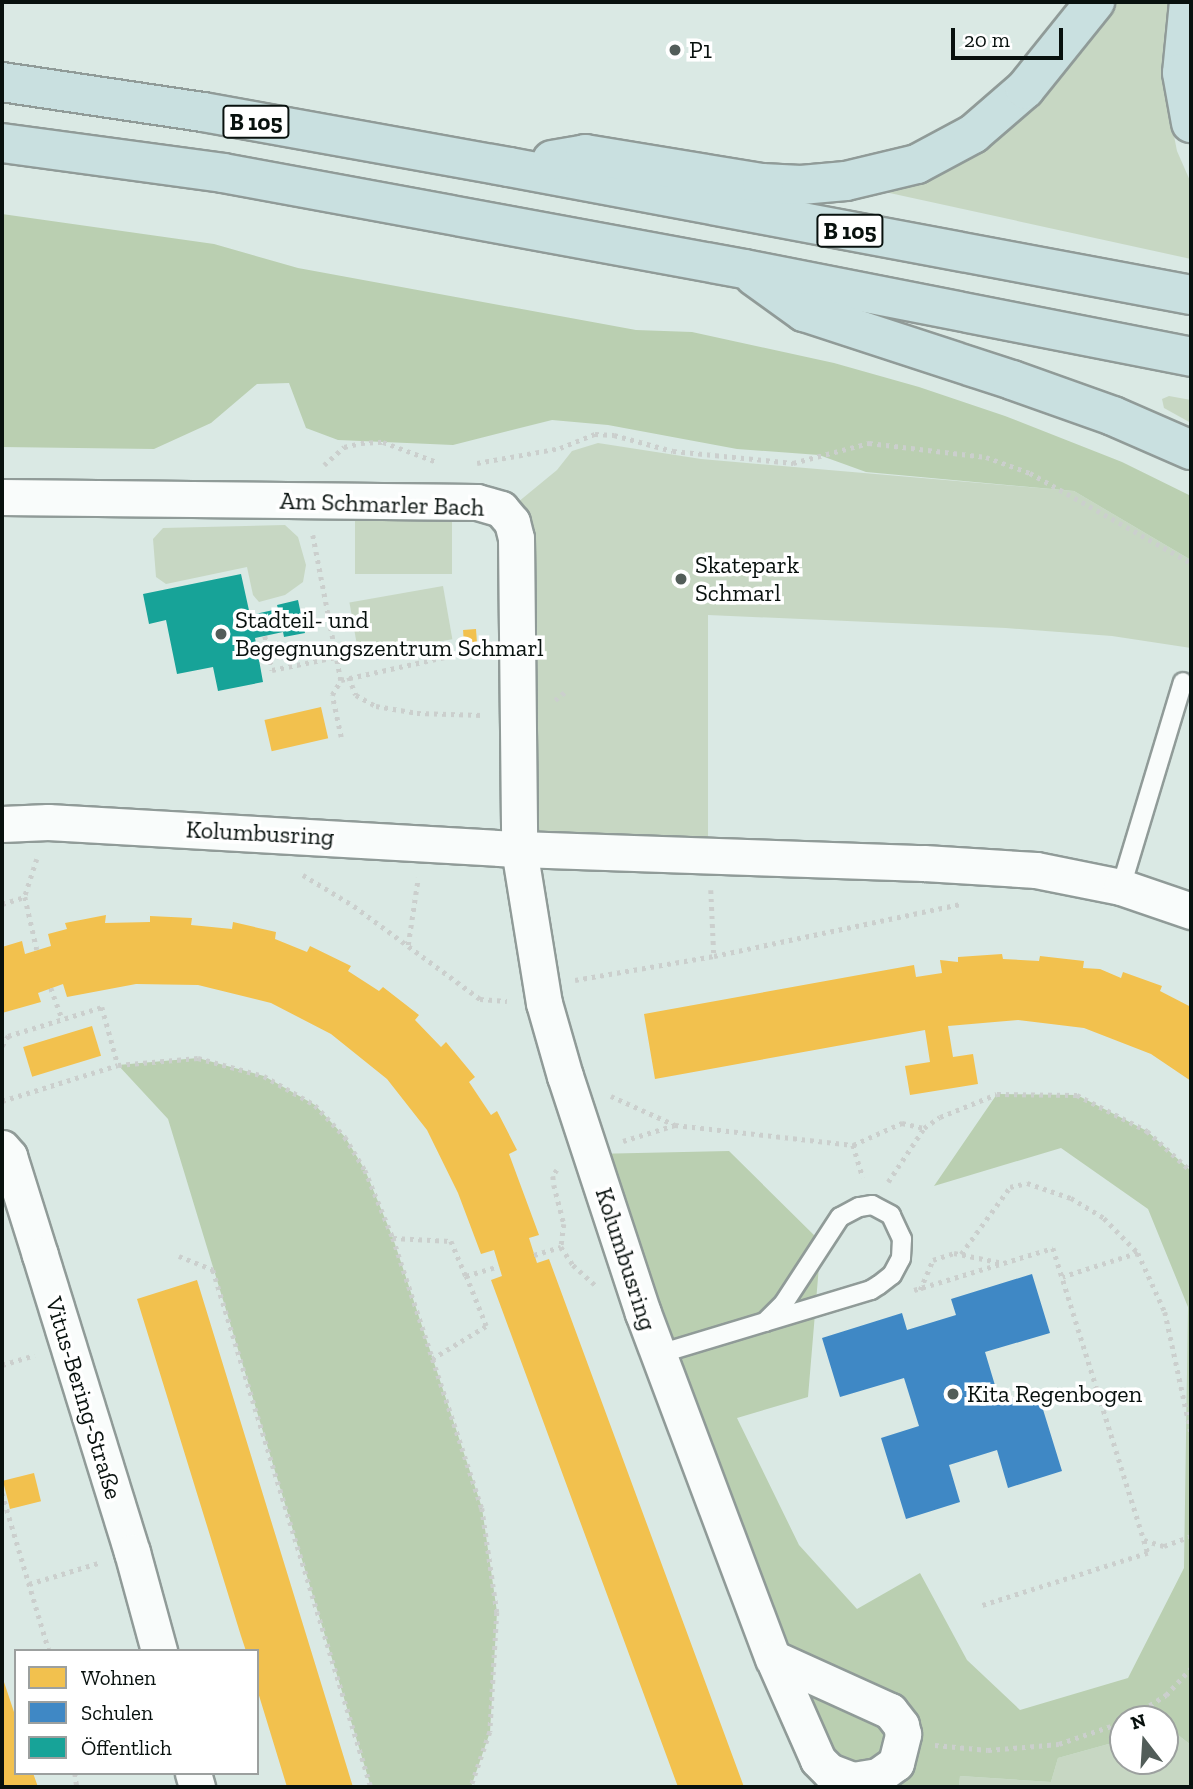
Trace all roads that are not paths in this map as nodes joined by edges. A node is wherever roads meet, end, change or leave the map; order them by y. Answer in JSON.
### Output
{"nodes":[{"id":1,"x":1095,"y":2,"type":"edge"},
{"id":2,"x":1189,"y":2,"type":"edge"},
{"id":3,"x":2,"y":82,"type":"edge"},
{"id":4,"x":1191,"y":123,"type":"edge"},
{"id":5,"x":2,"y":143,"type":"edge"},
{"id":6,"x":509,"y":167,"type":"junction"},
{"id":7,"x":744,"y":269,"type":"junction"},
{"id":8,"x":1191,"y":295,"type":"edge"},
{"id":9,"x":1191,"y":357,"type":"edge"},
{"id":10,"x":1191,"y":450,"type":"edge"},
{"id":11,"x":2,"y":497,"type":"edge"},
{"id":12,"x":1183,"y":682,"type":"dead end"},
{"id":13,"x":2,"y":824,"type":"edge"},
{"id":14,"x":519,"y":849,"type":"junction"},
{"id":15,"x":1121,"y":887,"type":"junction"},
{"id":16,"x":1191,"y":911,"type":"edge"},
{"id":17,"x":2,"y":1148,"type":"edge"},
{"id":18,"x":765,"y":1322,"type":"junction"},
{"id":19,"x":659,"y":1354,"type":"junction"},
{"id":20,"x":158,"y":1649,"type":"edge"},
{"id":21,"x":773,"y":1658,"type":"junction"}],
"edges":[{"from":1,"to":6,"type":"highway"},
{"from":2,"to":4,"type":"highway"},
{"from":3,"to":6,"type":"highway","number":"B 105"},
{"from":5,"to":7,"type":"highway","number":"B 105"},
{"from":6,"to":8,"type":"highway","number":"B 105"},
{"from":7,"to":9,"type":"highway","number":"B 105"},
{"from":7,"to":10,"type":"highway"},
{"from":11,"to":14,"type":"street","name":"Am Schmarler Bach"},
{"from":12,"to":15,"type":"lane"},
{"from":13,"to":14,"type":"street","name":"Kolumbusring"},
{"from":14,"to":15,"type":"street","name":"Kolumbusring"},
{"from":14,"to":19,"type":"street","name":"Kolumbusring"},
{"from":15,"to":16,"type":"street","name":"Kolumbusring"},
{"from":17,"to":20,"type":"street","name":"Vitus-Bering-Straße"},
{"from":18,"to":18,"type":"lane"},
{"from":18,"to":19,"type":"lane"},
{"from":19,"to":21,"type":"street","name":"Kolumbusring"},
{"from":21,"to":21,"type":"street","name":"Kolumbusring"}]}
